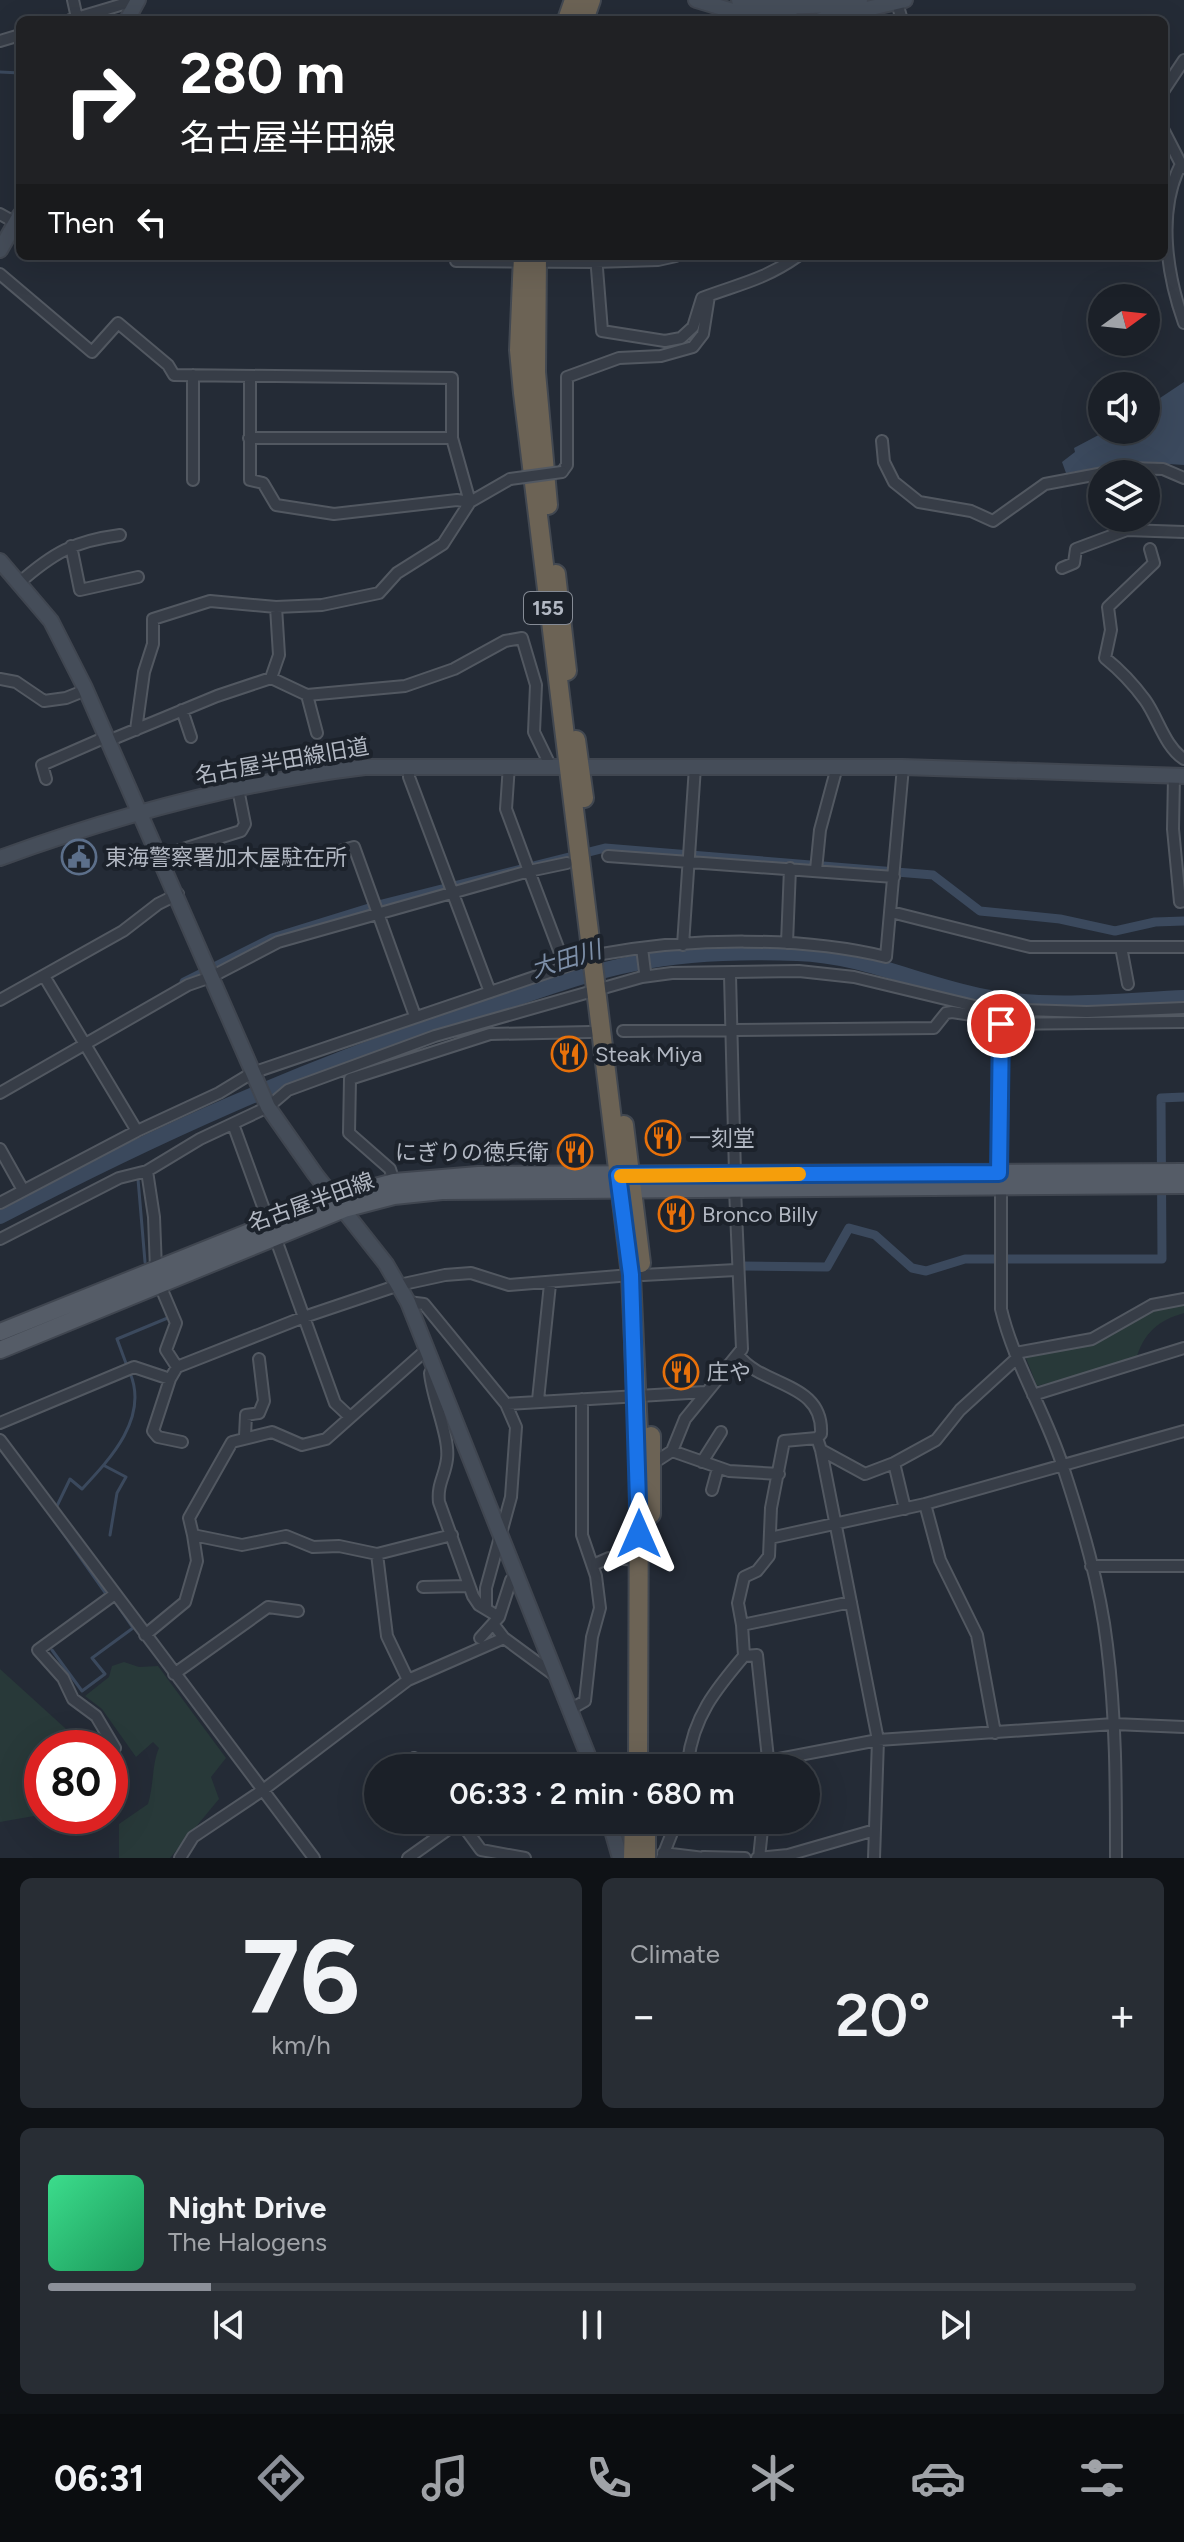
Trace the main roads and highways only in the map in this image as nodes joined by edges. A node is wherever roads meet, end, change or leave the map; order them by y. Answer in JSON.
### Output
{"nodes":[{"id":1,"x":530,"y":260,"type":"edge"},
{"id":2,"x":1184,"y":1172,"type":"edge"},
{"id":3,"x":1000,"y":1180,"type":"junction"},
{"id":4,"x":626,"y":1183,"type":"junction"},
{"id":5,"x":1184,"y":1185,"type":"edge"},
{"id":6,"x":339,"y":1204,"type":"junction"},
{"id":7,"x":158,"y":1276,"type":"junction"},
{"id":8,"x":0,"y":1332,"type":"edge"},
{"id":9,"x":0,"y":1350,"type":"edge"},
{"id":10,"x":643,"y":1396,"type":"junction"},
{"id":11,"x":638,"y":1754,"type":"edge"},
{"id":12,"x":647,"y":1754,"type":"edge"},
{"id":13,"x":634,"y":1834,"type":"edge"},
{"id":14,"x":650,"y":1834,"type":"edge"},
{"id":15,"x":657,"y":1856,"type":"edge"},
{"id":16,"x":633,"y":1858,"type":"edge"}],
"edges":[{"from":1,"to":4,"type":"highway","number":"155"},
{"from":2,"to":3,"type":"main road","name":"名古屋半田線"},
{"from":3,"to":4,"type":"main road","name":"名古屋半田線"},
{"from":3,"to":5,"type":"main road","name":"名古屋半田線"},
{"from":4,"to":6,"type":"main road","name":"名古屋半田線"},
{"from":4,"to":6,"type":"main road","name":"名古屋半田線"},
{"from":4,"to":10,"type":"highway","number":"155"},
{"from":6,"to":7,"type":"main road","name":"名古屋半田線"},
{"from":7,"to":8,"type":"main road","name":"名古屋半田線"},
{"from":7,"to":9,"type":"main road","name":"名古屋半田線"},
{"from":10,"to":11,"type":"highway","number":"155"},
{"from":10,"to":12,"type":"highway","number":"155"},
{"from":13,"to":16,"type":"highway"},
{"from":14,"to":15,"type":"highway"}]}
